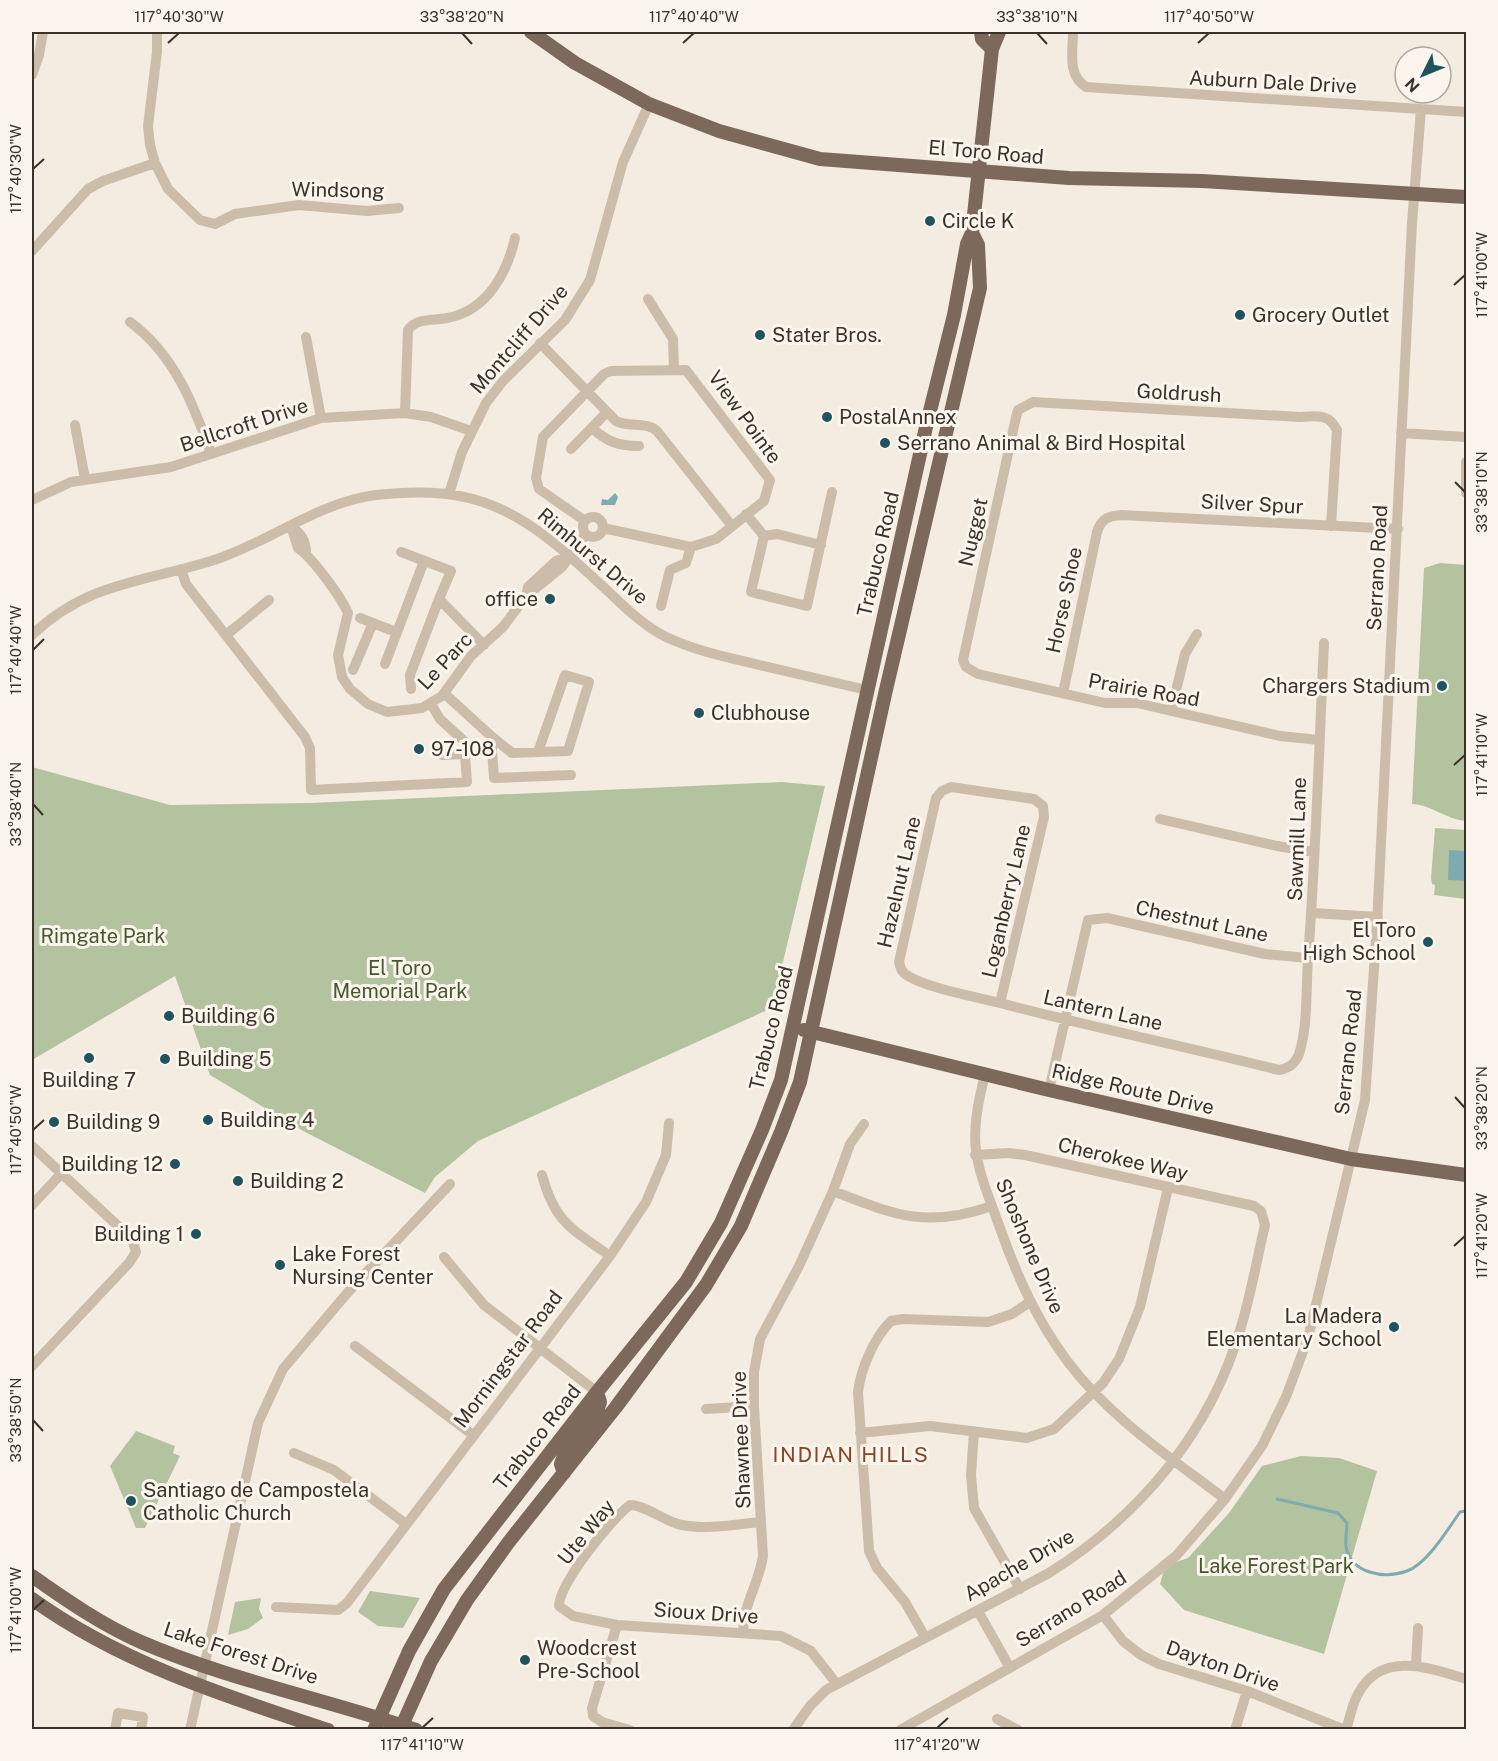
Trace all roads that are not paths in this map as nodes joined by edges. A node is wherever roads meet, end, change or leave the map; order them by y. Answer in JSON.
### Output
{"nodes":[{"id":1,"x":43,"y":32,"type":"edge"},
{"id":2,"x":157,"y":32,"type":"edge"},
{"id":3,"x":531,"y":32,"type":"edge"},
{"id":4,"x":981,"y":32,"type":"edge"},
{"id":5,"x":999,"y":32,"type":"edge"},
{"id":6,"x":1073,"y":32,"type":"edge"},
{"id":7,"x":992,"y":49,"type":"junction"},
{"id":8,"x":32,"y":75,"type":"edge"},
{"id":9,"x":649,"y":104,"type":"junction"},
{"id":10,"x":1421,"y":109,"type":"junction"},
{"id":11,"x":1467,"y":112,"type":"edge"},
{"id":12,"x":155,"y":163,"type":"junction"},
{"id":13,"x":979,"y":171,"type":"junction"},
{"id":14,"x":1416,"y":194,"type":"junction"},
{"id":15,"x":1467,"y":197,"type":"edge"},
{"id":16,"x":399,"y":208,"type":"dead end"},
{"id":17,"x":972,"y":233,"type":"junction"},
{"id":18,"x":515,"y":238,"type":"dead end"},
{"id":19,"x":32,"y":251,"type":"edge"},
{"id":20,"x":648,"y":299,"type":"dead end"},
{"id":21,"x":130,"y":322,"type":"dead end"},
{"id":22,"x":306,"y":337,"type":"dead end"},
{"id":23,"x":540,"y":343,"type":"junction"},
{"id":24,"x":674,"y":369,"type":"junction"},
{"id":25,"x":586,"y":392,"type":"junction"},
{"id":26,"x":1023,"y":407,"type":"joint"},
{"id":27,"x":607,"y":412,"type":"junction"},
{"id":28,"x":405,"y":413,"type":"junction"},
{"id":29,"x":321,"y":418,"type":"junction"},
{"id":30,"x":75,"y":425,"type":"dead end"},
{"id":31,"x":926,"y":427,"type":"junction"},
{"id":32,"x":592,"y":428,"type":"junction"},
{"id":33,"x":471,"y":431,"type":"junction"},
{"id":34,"x":1401,"y":433,"type":"junction"},
{"id":35,"x":1467,"y":437,"type":"edge"},
{"id":36,"x":639,"y":446,"type":"dead end"},
{"id":37,"x":571,"y":449,"type":"dead end"},
{"id":38,"x":211,"y":454,"type":"junction"},
{"id":39,"x":1467,"y":462,"type":"edge"},
{"id":40,"x":85,"y":479,"type":"junction"},
{"id":41,"x":832,"y":492,"type":"dead end"},
{"id":42,"x":1467,"y":493,"type":"edge"},
{"id":43,"x":449,"y":495,"type":"junction"},
{"id":44,"x":32,"y":500,"type":"edge"},
{"id":45,"x":746,"y":514,"type":"junction"},
{"id":46,"x":1106,"y":518,"type":"joint"},
{"id":47,"x":585,"y":521,"type":"junction"},
{"id":48,"x":924,"y":523,"type":"junction"},
{"id":49,"x":291,"y":526,"type":"junction"},
{"id":50,"x":732,"y":526,"type":"junction"},
{"id":51,"x":1331,"y":526,"type":"junction"},
{"id":52,"x":603,"y":528,"type":"junction"},
{"id":53,"x":1398,"y":529,"type":"junction"},
{"id":54,"x":586,"y":534,"type":"junction"},
{"id":55,"x":764,"y":536,"type":"junction"},
{"id":56,"x":820,"y":545,"type":"junction"},
{"id":57,"x":691,"y":547,"type":"junction"},
{"id":58,"x":401,"y":552,"type":"dead end"},
{"id":59,"x":569,"y":555,"type":"junction"},
{"id":60,"x":424,"y":561,"type":"junction"},
{"id":61,"x":181,"y":569,"type":"junction"},
{"id":62,"x":439,"y":599,"type":"junction"},
{"id":63,"x":269,"y":600,"type":"dead end"},
{"id":64,"x":661,"y":606,"type":"dead end"},
{"id":65,"x":360,"y":618,"type":"dead end"},
{"id":66,"x":373,"y":623,"type":"junction"},
{"id":67,"x":396,"y":632,"type":"junction"},
{"id":68,"x":32,"y":634,"type":"edge"},
{"id":69,"x":1197,"y":634,"type":"dead end"},
{"id":70,"x":226,"y":636,"type":"junction"},
{"id":71,"x":898,"y":639,"type":"junction"},
{"id":72,"x":1324,"y":643,"type":"dead end"},
{"id":73,"x":484,"y":645,"type":"junction"},
{"id":74,"x":385,"y":664,"type":"dead end"},
{"id":75,"x":966,"y":667,"type":"joint"},
{"id":76,"x":353,"y":670,"type":"dead end"},
{"id":77,"x":411,"y":689,"type":"dead end"},
{"id":78,"x":867,"y":690,"type":"junction"},
{"id":79,"x":445,"y":693,"type":"junction"},
{"id":80,"x":1063,"y":693,"type":"junction"},
{"id":81,"x":431,"y":704,"type":"junction"},
{"id":82,"x":1171,"y":711,"type":"junction"},
{"id":83,"x":491,"y":736,"type":"junction"},
{"id":84,"x":1319,"y":740,"type":"junction"},
{"id":85,"x":538,"y":752,"type":"junction"},
{"id":86,"x":465,"y":754,"type":"junction"},
{"id":87,"x":442,"y":755,"type":"dead end"},
{"id":88,"x":869,"y":772,"type":"junction"},
{"id":89,"x":571,"y":776,"type":"dead end"},
{"id":90,"x":1043,"y":806,"type":"joint"},
{"id":91,"x":1160,"y":819,"type":"dead end"},
{"id":92,"x":831,"y":850,"type":"junction"},
{"id":93,"x":1314,"y":852,"type":"junction"},
{"id":94,"x":1313,"y":913,"type":"junction"},
{"id":95,"x":1378,"y":917,"type":"junction"},
{"id":96,"x":836,"y":921,"type":"junction"},
{"id":97,"x":1308,"y":958,"type":"junction"},
{"id":98,"x":911,"y":978,"type":"joint"},
{"id":99,"x":1000,"y":1003,"type":"junction"},
{"id":100,"x":1064,"y":1020,"type":"junction"},
{"id":101,"x":793,"y":1027,"type":"junction"},
{"id":102,"x":812,"y":1032,"type":"junction"},
{"id":103,"x":1288,"y":1068,"type":"joint"},
{"id":104,"x":984,"y":1075,"type":"junction"},
{"id":105,"x":1048,"y":1090,"type":"junction"},
{"id":106,"x":669,"y":1123,"type":"dead end"},
{"id":107,"x":864,"y":1124,"type":"dead end"},
{"id":108,"x":32,"y":1146,"type":"edge"},
{"id":109,"x":975,"y":1155,"type":"junction"},
{"id":110,"x":1351,"y":1159,"type":"junction"},
{"id":111,"x":61,"y":1173,"type":"junction"},
{"id":112,"x":542,"y":1174,"type":"dead end"},
{"id":113,"x":1467,"y":1175,"type":"edge"},
{"id":114,"x":450,"y":1184,"type":"dead end"},
{"id":115,"x":1168,"y":1188,"type":"junction"},
{"id":116,"x":833,"y":1191,"type":"junction"},
{"id":117,"x":32,"y":1205,"type":"edge"},
{"id":118,"x":992,"y":1206,"type":"junction"},
{"id":119,"x":1261,"y":1211,"type":"joint"},
{"id":120,"x":609,"y":1256,"type":"junction"},
{"id":121,"x":444,"y":1257,"type":"dead end"},
{"id":122,"x":1030,"y":1302,"type":"junction"},
{"id":123,"x":355,"y":1346,"type":"dead end"},
{"id":124,"x":540,"y":1348,"type":"junction"},
{"id":125,"x":32,"y":1366,"type":"edge"},
{"id":126,"x":597,"y":1392,"type":"junction"},
{"id":127,"x":1095,"y":1392,"type":"junction"},
{"id":128,"x":754,"y":1406,"type":"junction"},
{"id":129,"x":706,"y":1409,"type":"dead end"},
{"id":130,"x":974,"y":1431,"type":"junction"},
{"id":131,"x":860,"y":1433,"type":"junction"},
{"id":132,"x":473,"y":1435,"type":"junction"},
{"id":133,"x":294,"y":1453,"type":"dead end"},
{"id":134,"x":1174,"y":1460,"type":"junction"},
{"id":135,"x":564,"y":1473,"type":"junction"},
{"id":136,"x":1225,"y":1499,"type":"junction"},
{"id":137,"x":762,"y":1522,"type":"junction"},
{"id":138,"x":406,"y":1524,"type":"junction"},
{"id":139,"x":32,"y":1575,"type":"edge"},
{"id":140,"x":1020,"y":1589,"type":"junction"},
{"id":141,"x":32,"y":1599,"type":"edge"},
{"id":142,"x":559,"y":1606,"type":"joint"},
{"id":143,"x":276,"y":1607,"type":"dead end"},
{"id":144,"x":978,"y":1611,"type":"junction"},
{"id":145,"x":1103,"y":1615,"type":"junction"},
{"id":146,"x":617,"y":1625,"type":"junction"},
{"id":147,"x":1418,"y":1628,"type":"dead end"},
{"id":148,"x":743,"y":1633,"type":"junction"},
{"id":149,"x":925,"y":1637,"type":"junction"},
{"id":150,"x":202,"y":1665,"type":"junction"},
{"id":151,"x":1416,"y":1665,"type":"junction"},
{"id":152,"x":1010,"y":1668,"type":"junction"},
{"id":153,"x":1467,"y":1680,"type":"edge"},
{"id":154,"x":836,"y":1683,"type":"junction"},
{"id":155,"x":198,"y":1687,"type":"junction"},
{"id":156,"x":1247,"y":1691,"type":"junction"},
{"id":157,"x":380,"y":1716,"type":"junction"},
{"id":158,"x":997,"y":1719,"type":"dead end"},
{"id":159,"x":401,"y":1727,"type":"edge"},
{"id":160,"x":115,"y":1730,"type":"edge"},
{"id":161,"x":141,"y":1730,"type":"edge"},
{"id":162,"x":190,"y":1730,"type":"edge"},
{"id":163,"x":328,"y":1730,"type":"edge"},
{"id":164,"x":374,"y":1730,"type":"edge"},
{"id":165,"x":416,"y":1730,"type":"edge"},
{"id":166,"x":630,"y":1730,"type":"edge"},
{"id":167,"x":793,"y":1730,"type":"edge"},
{"id":168,"x":900,"y":1730,"type":"edge"},
{"id":169,"x":1018,"y":1730,"type":"edge"},
{"id":170,"x":1235,"y":1730,"type":"edge"},
{"id":171,"x":1346,"y":1730,"type":"edge"}],
"edges":[{"from":1,"to":8,"type":"street"},
{"from":2,"to":12,"type":"street","name":"Windsong"},
{"from":3,"to":9,"type":"main road","name":"El Toro Road"},
{"from":4,"to":7,"type":"main road"},
{"from":5,"to":7,"type":"main road","name":"Trabuco Road"},
{"from":6,"to":10,"type":"street","name":"Auburn Dale Drive"},
{"from":7,"to":13,"type":"main road","name":"Trabuco Road"},
{"from":9,"to":13,"type":"main road","name":"El Toro Road"},
{"from":9,"to":23,"type":"street","name":"Montcliff Drive"},
{"from":10,"to":11,"type":"street","name":"Auburn Dale Drive"},
{"from":10,"to":14,"type":"street","name":"Serrano Road"},
{"from":12,"to":16,"type":"street","name":"Windsong"},
{"from":12,"to":19,"type":"street"},
{"from":13,"to":14,"type":"main road","name":"El Toro Road"},
{"from":13,"to":17,"type":"main road","name":"Trabuco Road"},
{"from":14,"to":15,"type":"main road","name":"El Toro Road"},
{"from":14,"to":34,"type":"street","name":"Serrano Road"},
{"from":17,"to":31,"type":"main road","name":"Trabuco Road"},
{"from":17,"to":48,"type":"main road","name":"Trabuco Road"},
{"from":18,"to":28,"type":"street"},
{"from":20,"to":24,"type":"street"},
{"from":21,"to":38,"type":"street"},
{"from":22,"to":29,"type":"street"},
{"from":23,"to":25,"type":"street"},
{"from":23,"to":33,"type":"street","name":"Montcliff Drive"},
{"from":24,"to":25,"type":"street"},
{"from":24,"to":45,"type":"street","name":"View Pointe"},
{"from":25,"to":27,"type":"street"},
{"from":25,"to":47,"type":"street"},
{"from":26,"to":51,"type":"street","name":"Goldrush"},
{"from":26,"to":75,"type":"street","name":"Nugget"},
{"from":27,"to":32,"type":"street"},
{"from":27,"to":50,"type":"street"},
{"from":28,"to":29,"type":"street","name":"Bellcroft Drive"},
{"from":28,"to":33,"type":"street","name":"Bellcroft Drive"},
{"from":29,"to":38,"type":"street","name":"Bellcroft Drive"},
{"from":30,"to":40,"type":"street"},
{"from":31,"to":48,"type":"main road"},
{"from":31,"to":78,"type":"main road","name":"Trabuco Road"},
{"from":32,"to":36,"type":"street"},
{"from":32,"to":37,"type":"street"},
{"from":33,"to":43,"type":"street","name":"Montcliff Drive"},
{"from":34,"to":35,"type":"street"},
{"from":34,"to":53,"type":"street","name":"Serrano Road"},
{"from":38,"to":40,"type":"street","name":"Bellcroft Drive"},
{"from":39,"to":42,"type":"street"},
{"from":40,"to":44,"type":"street","name":"Bellcroft Drive"},
{"from":41,"to":56,"type":"street"},
{"from":43,"to":49,"type":"street","name":"Rimhurst Drive"},
{"from":43,"to":59,"type":"street","name":"Rimhurst Drive"},
{"from":45,"to":50,"type":"street"},
{"from":45,"to":55,"type":"street"},
{"from":46,"to":51,"type":"street","name":"Silver Spur"},
{"from":46,"to":80,"type":"street","name":"Horse Shoe"},
{"from":47,"to":52,"type":"street"},
{"from":47,"to":54,"type":"street"},
{"from":48,"to":71,"type":"main road","name":"Trabuco Road"},
{"from":49,"to":61,"type":"street","name":"Rimhurst Drive"},
{"from":49,"to":81,"type":"street","name":"Le Parc"},
{"from":50,"to":57,"type":"street"},
{"from":51,"to":53,"type":"street","name":"Silver Spur"},
{"from":52,"to":54,"type":"street"},
{"from":52,"to":57,"type":"street"},
{"from":53,"to":95,"type":"street","name":"Serrano Road"},
{"from":54,"to":59,"type":"street","name":"Le Parc"},
{"from":55,"to":56,"type":"street"},
{"from":55,"to":56,"type":"street"},
{"from":57,"to":64,"type":"street"},
{"from":58,"to":60,"type":"street"},
{"from":59,"to":73,"type":"street","name":"Le Parc"},
{"from":59,"to":78,"type":"street","name":"Rimhurst Drive"},
{"from":60,"to":62,"type":"street"},
{"from":60,"to":67,"type":"street"},
{"from":61,"to":68,"type":"street","name":"Rimhurst Drive"},
{"from":61,"to":70,"type":"street"},
{"from":62,"to":73,"type":"street"},
{"from":62,"to":77,"type":"street"},
{"from":63,"to":70,"type":"street"},
{"from":65,"to":66,"type":"street"},
{"from":66,"to":67,"type":"street"},
{"from":66,"to":76,"type":"street"},
{"from":67,"to":74,"type":"street"},
{"from":69,"to":82,"type":"street"},
{"from":70,"to":86,"type":"street"},
{"from":71,"to":78,"type":"main road"},
{"from":71,"to":88,"type":"main road","name":"Trabuco Road"},
{"from":72,"to":84,"type":"street","name":"Sawmill Lane"},
{"from":73,"to":79,"type":"street","name":"Le Parc"},
{"from":75,"to":80,"type":"street","name":"Prairie Road"},
{"from":78,"to":88,"type":"main road"},
{"from":78,"to":92,"type":"main road","name":"Trabuco Road"},
{"from":79,"to":81,"type":"street","name":"Le Parc"},
{"from":79,"to":83,"type":"street"},
{"from":80,"to":82,"type":"street","name":"Prairie Road"},
{"from":81,"to":86,"type":"street"},
{"from":82,"to":84,"type":"street","name":"Prairie Road"},
{"from":83,"to":85,"type":"street"},
{"from":83,"to":89,"type":"street"},
{"from":84,"to":93,"type":"street","name":"Sawmill Lane"},
{"from":85,"to":85,"type":"street"},
{"from":86,"to":87,"type":"street"},
{"from":88,"to":96,"type":"main road","name":"Trabuco Road"},
{"from":90,"to":98,"type":"street","name":"Hazelnut Lane"},
{"from":90,"to":99,"type":"street","name":"Loganberry Lane"},
{"from":91,"to":93,"type":"street"},
{"from":92,"to":96,"type":"main road"},
{"from":92,"to":101,"type":"main road","name":"Trabuco Road"},
{"from":93,"to":94,"type":"street","name":"Sawmill Lane"},
{"from":94,"to":95,"type":"street"},
{"from":94,"to":97,"type":"street","name":"Sawmill Lane"},
{"from":95,"to":110,"type":"street","name":"Serrano Road"},
{"from":96,"to":102,"type":"main road","name":"Trabuco Road"},
{"from":97,"to":100,"type":"street","name":"Chestnut Lane"},
{"from":97,"to":103,"type":"street","name":"Sawmill Lane"},
{"from":98,"to":99,"type":"street","name":"Lantern Lane"},
{"from":99,"to":100,"type":"street","name":"Lantern Lane"},
{"from":100,"to":103,"type":"street","name":"Lantern Lane"},
{"from":100,"to":105,"type":"street"},
{"from":101,"to":102,"type":"main road","name":"Ridge Route Drive"},
{"from":101,"to":126,"type":"main road","name":"Trabuco Road"},
{"from":102,"to":104,"type":"main road","name":"Ridge Route Drive"},
{"from":102,"to":135,"type":"main road","name":"Trabuco Road"},
{"from":104,"to":105,"type":"main road","name":"Ridge Route Drive"},
{"from":104,"to":109,"type":"street","name":"Shoshone Drive"},
{"from":105,"to":110,"type":"main road","name":"Ridge Route Drive"},
{"from":106,"to":120,"type":"street","name":"Morningstar Road"},
{"from":107,"to":116,"type":"street","name":"Shawnee Drive"},
{"from":108,"to":111,"type":"street"},
{"from":109,"to":115,"type":"street","name":"Cherokee Way"},
{"from":109,"to":118,"type":"street","name":"Shoshone Drive"},
{"from":110,"to":113,"type":"main road","name":"Ridge Route Drive"},
{"from":110,"to":136,"type":"street","name":"Serrano Road"},
{"from":111,"to":117,"type":"street"},
{"from":111,"to":125,"type":"street"},
{"from":112,"to":120,"type":"street"},
{"from":114,"to":150,"type":"street"},
{"from":115,"to":119,"type":"street","name":"Cherokee Way"},
{"from":115,"to":127,"type":"street"},
{"from":116,"to":118,"type":"street"},
{"from":116,"to":128,"type":"street","name":"Shawnee Drive"},
{"from":118,"to":122,"type":"street","name":"Shoshone Drive"},
{"from":119,"to":134,"type":"street","name":"Apache Drive"},
{"from":120,"to":124,"type":"street","name":"Morningstar Road"},
{"from":121,"to":124,"type":"street"},
{"from":122,"to":127,"type":"street","name":"Shoshone Drive"},
{"from":122,"to":131,"type":"street"},
{"from":123,"to":132,"type":"street"},
{"from":124,"to":126,"type":"street"},
{"from":124,"to":132,"type":"street","name":"Morningstar Road"},
{"from":126,"to":135,"type":"main road"},
{"from":126,"to":157,"type":"main road","name":"Trabuco Road"},
{"from":127,"to":130,"type":"street"},
{"from":127,"to":134,"type":"street","name":"Shoshone Drive"},
{"from":128,"to":129,"type":"street"},
{"from":128,"to":137,"type":"street","name":"Shawnee Drive"},
{"from":130,"to":131,"type":"street"},
{"from":130,"to":140,"type":"street"},
{"from":131,"to":149,"type":"street"},
{"from":132,"to":138,"type":"street","name":"Morningstar Road"},
{"from":133,"to":138,"type":"street"},
{"from":134,"to":136,"type":"street","name":"Shoshone Drive"},
{"from":134,"to":140,"type":"street","name":"Apache Drive"},
{"from":135,"to":159,"type":"main road","name":"Trabuco Road"},
{"from":136,"to":145,"type":"street","name":"Serrano Road"},
{"from":137,"to":142,"type":"street","name":"Ute Way"},
{"from":137,"to":148,"type":"street","name":"Shawnee Drive"},
{"from":138,"to":143,"type":"street","name":"Morningstar Road"},
{"from":139,"to":150,"type":"main road","name":"Lake Forest Drive"},
{"from":140,"to":144,"type":"street","name":"Apache Drive"},
{"from":141,"to":155,"type":"main road","name":"Lake Forest Drive"},
{"from":142,"to":146,"type":"street","name":"Sioux Drive"},
{"from":144,"to":149,"type":"street","name":"Apache Drive"},
{"from":144,"to":152,"type":"street"},
{"from":145,"to":152,"type":"street","name":"Serrano Road"},
{"from":145,"to":156,"type":"street","name":"Dayton Drive"},
{"from":146,"to":148,"type":"street","name":"Sioux Drive"},
{"from":146,"to":166,"type":"street"},
{"from":147,"to":151,"type":"street"},
{"from":148,"to":154,"type":"street","name":"Sioux Drive"},
{"from":149,"to":154,"type":"street","name":"Apache Drive"},
{"from":150,"to":155,"type":"street"},
{"from":150,"to":157,"type":"main road","name":"Lake Forest Drive"},
{"from":151,"to":153,"type":"street"},
{"from":151,"to":171,"type":"street"},
{"from":152,"to":168,"type":"street","name":"Serrano Road"},
{"from":154,"to":167,"type":"street","name":"Apache Drive"},
{"from":155,"to":162,"type":"street"},
{"from":155,"to":163,"type":"main road","name":"Lake Forest Drive"},
{"from":156,"to":170,"type":"street"},
{"from":156,"to":171,"type":"street","name":"Dayton Drive"},
{"from":157,"to":159,"type":"main road","name":"Lake Forest Drive"},
{"from":157,"to":164,"type":"main road","name":"Trabuco Road"},
{"from":158,"to":169,"type":"street"},
{"from":159,"to":165,"type":"main road","name":"Lake Forest Drive"},
{"from":160,"to":161,"type":"street"}]}
